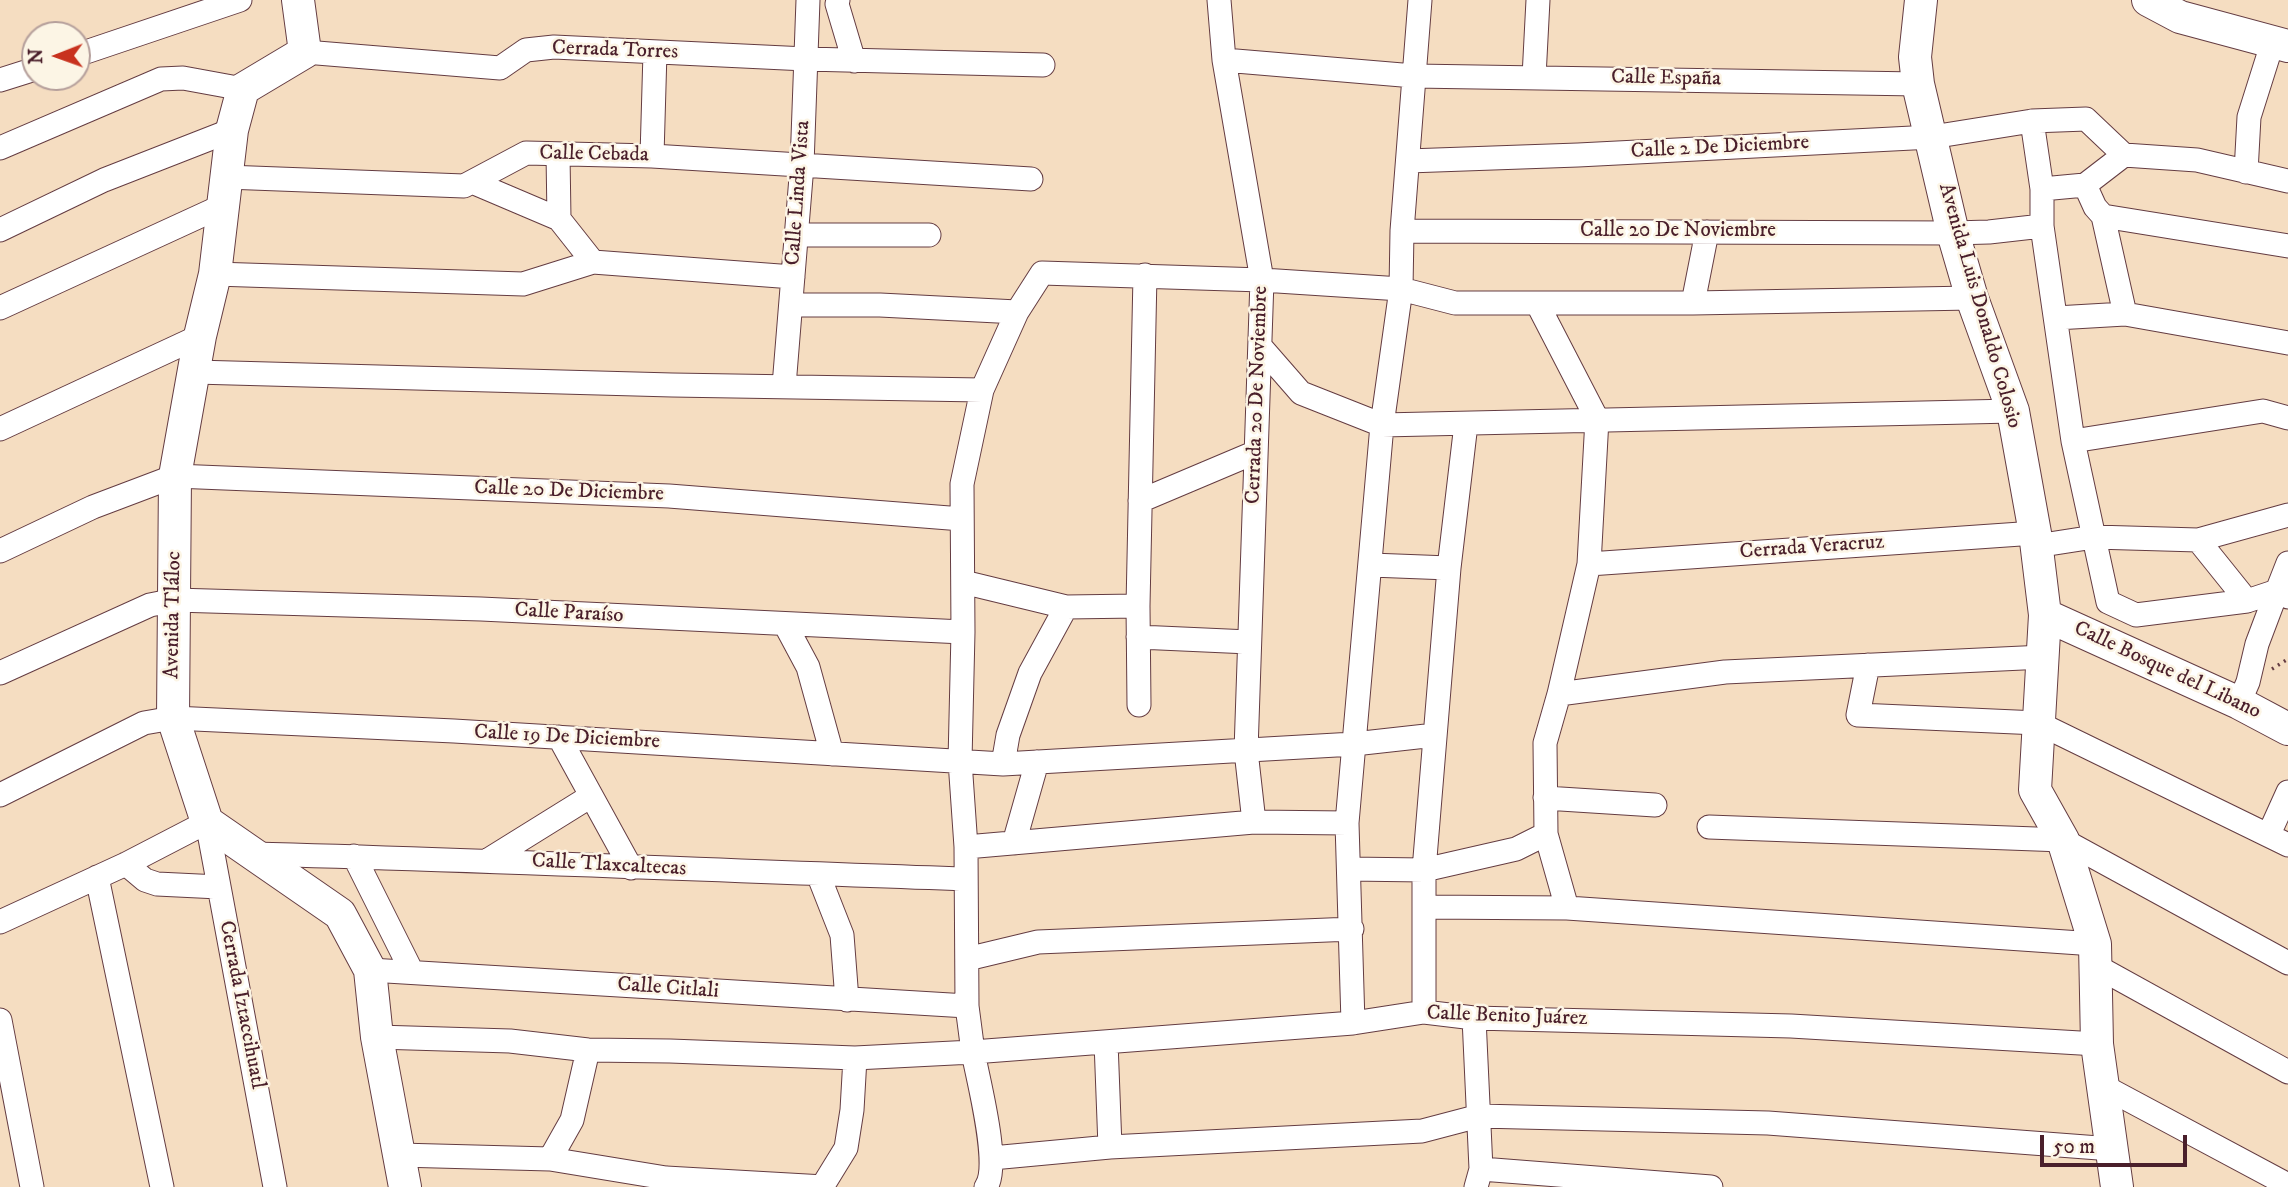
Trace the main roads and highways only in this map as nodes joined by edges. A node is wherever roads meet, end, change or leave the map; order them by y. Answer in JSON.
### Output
{"nodes":[{"id":1,"x":298,"y":0,"type":"edge"},
{"id":2,"x":1921,"y":0,"type":"edge"},
{"id":3,"x":2148,"y":0,"type":"edge"},
{"id":4,"x":2179,"y":8,"type":"edge"},
{"id":5,"x":2280,"y":44,"type":"edge"},
{"id":6,"x":2045,"y":615,"type":"junction"},
{"id":7,"x":2288,"y":729,"type":"edge"},
{"id":8,"x":405,"y":1187,"type":"edge"},
{"id":9,"x":2118,"y":1187,"type":"edge"}],
"edges":[{"from":1,"to":8,"type":"main road","name":"Avenida Tláloc"},
{"from":2,"to":6,"type":"main road","name":"Avenida Luis Donaldo Colosio"},
{"from":3,"to":4,"type":"main road"},
{"from":4,"to":5,"type":"main road"},
{"from":6,"to":7,"type":"main road","name":"Calle Bosque del Libano"},
{"from":6,"to":9,"type":"main road","name":"Avenida Luis Donaldo Colosio"}]}
